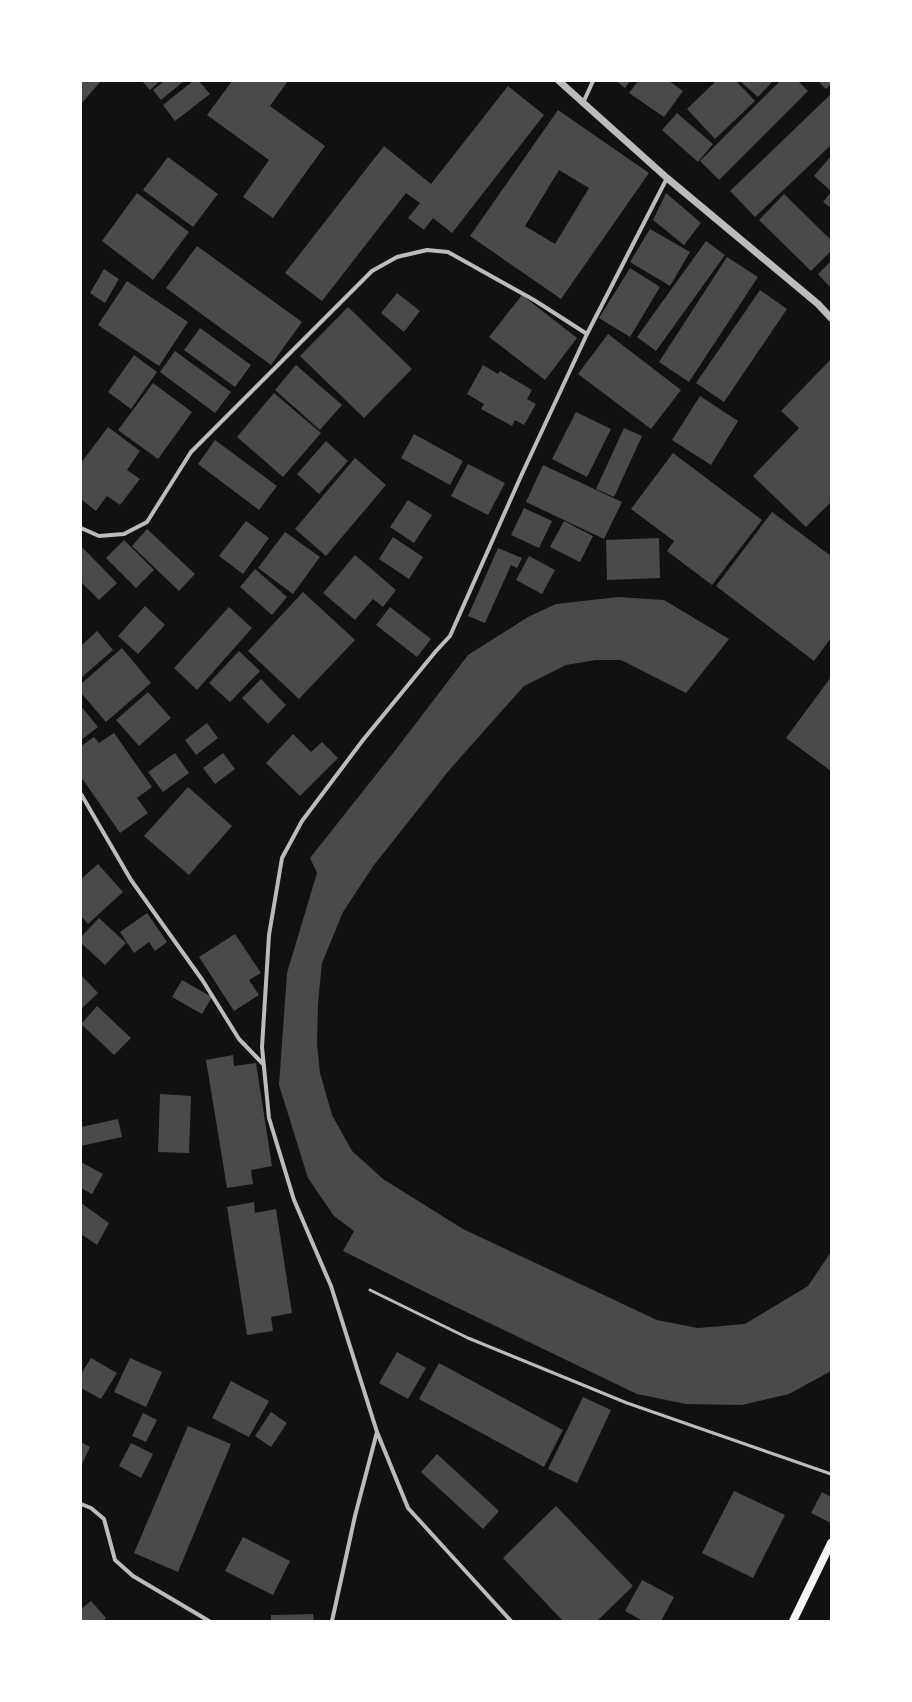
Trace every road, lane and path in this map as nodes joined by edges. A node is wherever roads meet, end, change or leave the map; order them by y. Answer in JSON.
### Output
{"nodes":[{"id":1,"x":559,"y":81,"type":"edge"},
{"id":2,"x":593,"y":81,"type":"edge"},
{"id":3,"x":583,"y":103,"type":"junction"},
{"id":4,"x":667,"y":178,"type":"junction"},
{"id":5,"x":831,"y":318,"type":"edge"},
{"id":6,"x":587,"y":334,"type":"junction"},
{"id":7,"x":81,"y":528,"type":"edge"},
{"id":8,"x":81,"y":794,"type":"edge"},
{"id":9,"x":264,"y":1065,"type":"junction"},
{"id":10,"x":370,"y":1290,"type":"dead end"},
{"id":11,"x":377,"y":1432,"type":"junction"},
{"id":12,"x":831,"y":1474,"type":"edge"},
{"id":13,"x":81,"y":1504,"type":"edge"},
{"id":14,"x":831,"y":1543,"type":"edge"},
{"id":15,"x":210,"y":1621,"type":"edge"},
{"id":16,"x":332,"y":1621,"type":"edge"},
{"id":17,"x":511,"y":1621,"type":"edge"},
{"id":18,"x":792,"y":1621,"type":"edge"}],
"edges":[{"from":1,"to":3,"type":"street"},
{"from":2,"to":3,"type":"street"},
{"from":3,"to":4,"type":"street"},
{"from":4,"to":5,"type":"street"},
{"from":4,"to":6,"type":"street"},
{"from":6,"to":7,"type":"street"},
{"from":6,"to":9,"type":"street"},
{"from":8,"to":9,"type":"street"},
{"from":9,"to":11,"type":"street"},
{"from":10,"to":12,"type":"lane"},
{"from":11,"to":16,"type":"street"},
{"from":11,"to":17,"type":"street"},
{"from":13,"to":15,"type":"street"},
{"from":14,"to":18,"type":"main road"}]}
